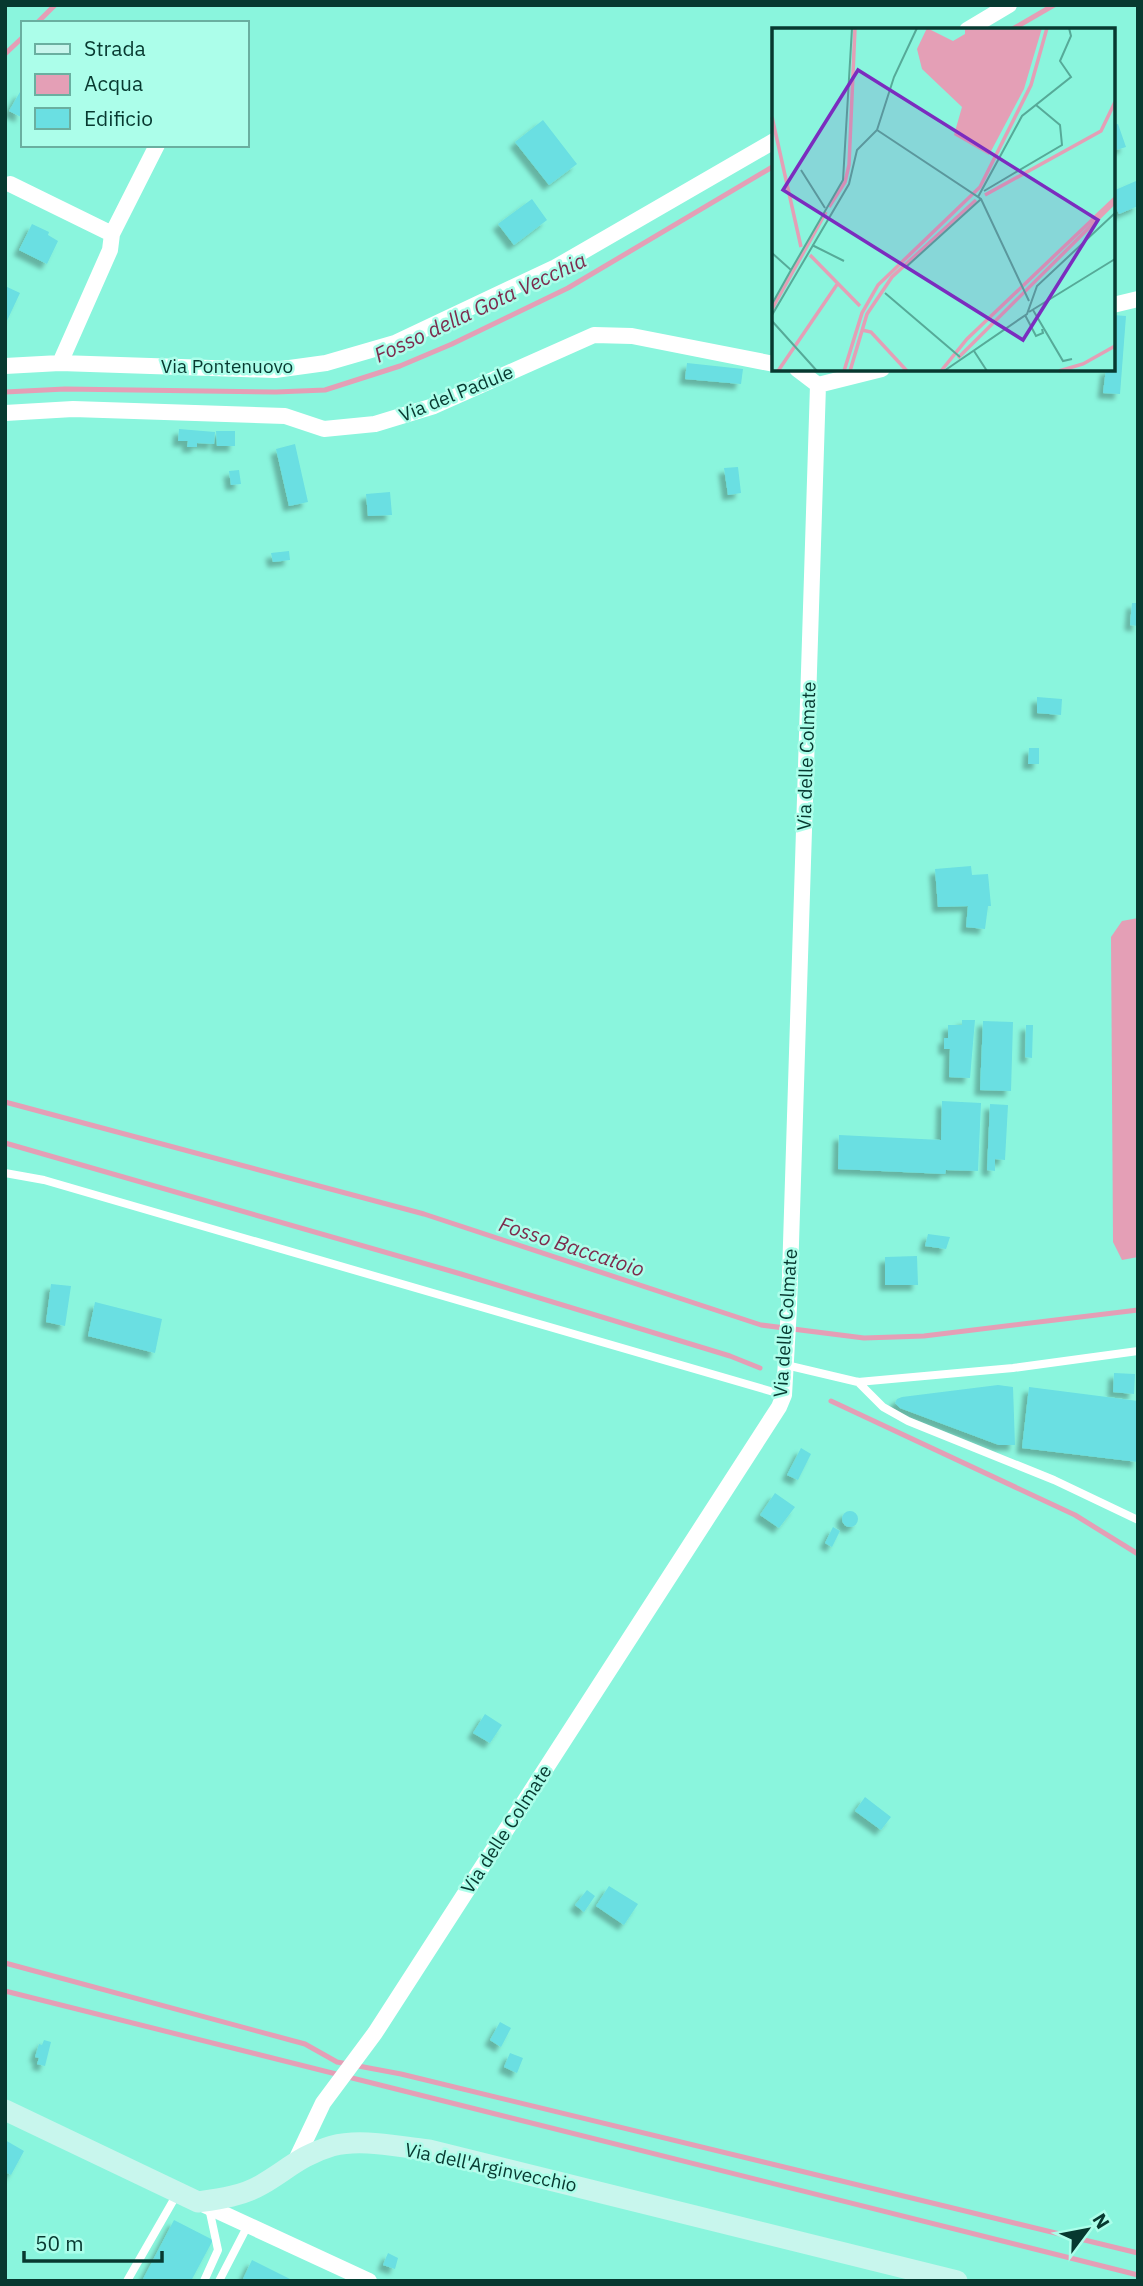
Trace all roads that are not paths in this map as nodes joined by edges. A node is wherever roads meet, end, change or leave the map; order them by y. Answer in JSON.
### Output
{"nodes":[{"id":1,"x":1009,"y":5,"type":"edge"},
{"id":2,"x":970,"y":28,"type":"edge"},
{"id":3,"x":772,"y":142,"type":"edge"},
{"id":4,"x":156,"y":147,"type":"edge"},
{"id":5,"x":10,"y":184,"type":"dead end"},
{"id":6,"x":112,"y":234,"type":"junction"},
{"id":7,"x":1138,"y":299,"type":"edge"},
{"id":8,"x":1115,"y":305,"type":"edge"},
{"id":9,"x":60,"y":363,"type":"junction"},
{"id":10,"x":772,"y":364,"type":"edge"},
{"id":11,"x":5,"y":366,"type":"edge"},
{"id":12,"x":800,"y":371,"type":"edge"},
{"id":13,"x":874,"y":371,"type":"edge"},
{"id":14,"x":818,"y":385,"type":"junction"},
{"id":15,"x":5,"y":413,"type":"edge"},
{"id":16,"x":5,"y":1173,"type":"edge"},
{"id":17,"x":1138,"y":1351,"type":"edge"},
{"id":18,"x":786,"y":1365,"type":"junction"},
{"id":19,"x":858,"y":1382,"type":"junction"},
{"id":20,"x":784,"y":1395,"type":"junction"},
{"id":21,"x":1138,"y":1520,"type":"edge"},
{"id":22,"x":5,"y":2110,"type":"edge"},
{"id":23,"x":296,"y":2160,"type":"junction"},
{"id":24,"x":178,"y":2192,"type":"junction"},
{"id":25,"x":203,"y":2204,"type":"junction"},
{"id":26,"x":248,"y":2225,"type":"junction"},
{"id":27,"x":127,"y":2281,"type":"edge"},
{"id":28,"x":204,"y":2281,"type":"edge"},
{"id":29,"x":219,"y":2281,"type":"edge"},
{"id":30,"x":369,"y":2281,"type":"edge"},
{"id":31,"x":957,"y":2281,"type":"edge"}],
"edges":[{"from":1,"to":2,"type":"street"},
{"from":3,"to":9,"type":"street","name":"Via Pontenuovo"},
{"from":4,"to":6,"type":"street"},
{"from":5,"to":6,"type":"street"},
{"from":6,"to":9,"type":"street"},
{"from":7,"to":8,"type":"street"},
{"from":9,"to":11,"type":"street","name":"Via Pontenuovo"},
{"from":10,"to":15,"type":"street","name":"Via del Padule"},
{"from":12,"to":14,"type":"street"},
{"from":13,"to":14,"type":"street"},
{"from":14,"to":18,"type":"street","name":"Via delle Colmate"},
{"from":16,"to":20,"type":"lane"},
{"from":17,"to":19,"type":"lane"},
{"from":18,"to":19,"type":"lane"},
{"from":18,"to":20,"type":"street","name":"Via delle Colmate"},
{"from":19,"to":21,"type":"lane"},
{"from":20,"to":23,"type":"street","name":"Via delle Colmate"},
{"from":22,"to":24,"type":"main road"},
{"from":23,"to":25,"type":"main road","name":"Via dell'Arginvecchio"},
{"from":23,"to":31,"type":"main road","name":"Via dell'Arginvecchio"},
{"from":24,"to":25,"type":"main road"},
{"from":24,"to":27,"type":"lane"},
{"from":25,"to":26,"type":"street"},
{"from":25,"to":28,"type":"lane"},
{"from":26,"to":29,"type":"lane"},
{"from":26,"to":30,"type":"street"}]}
